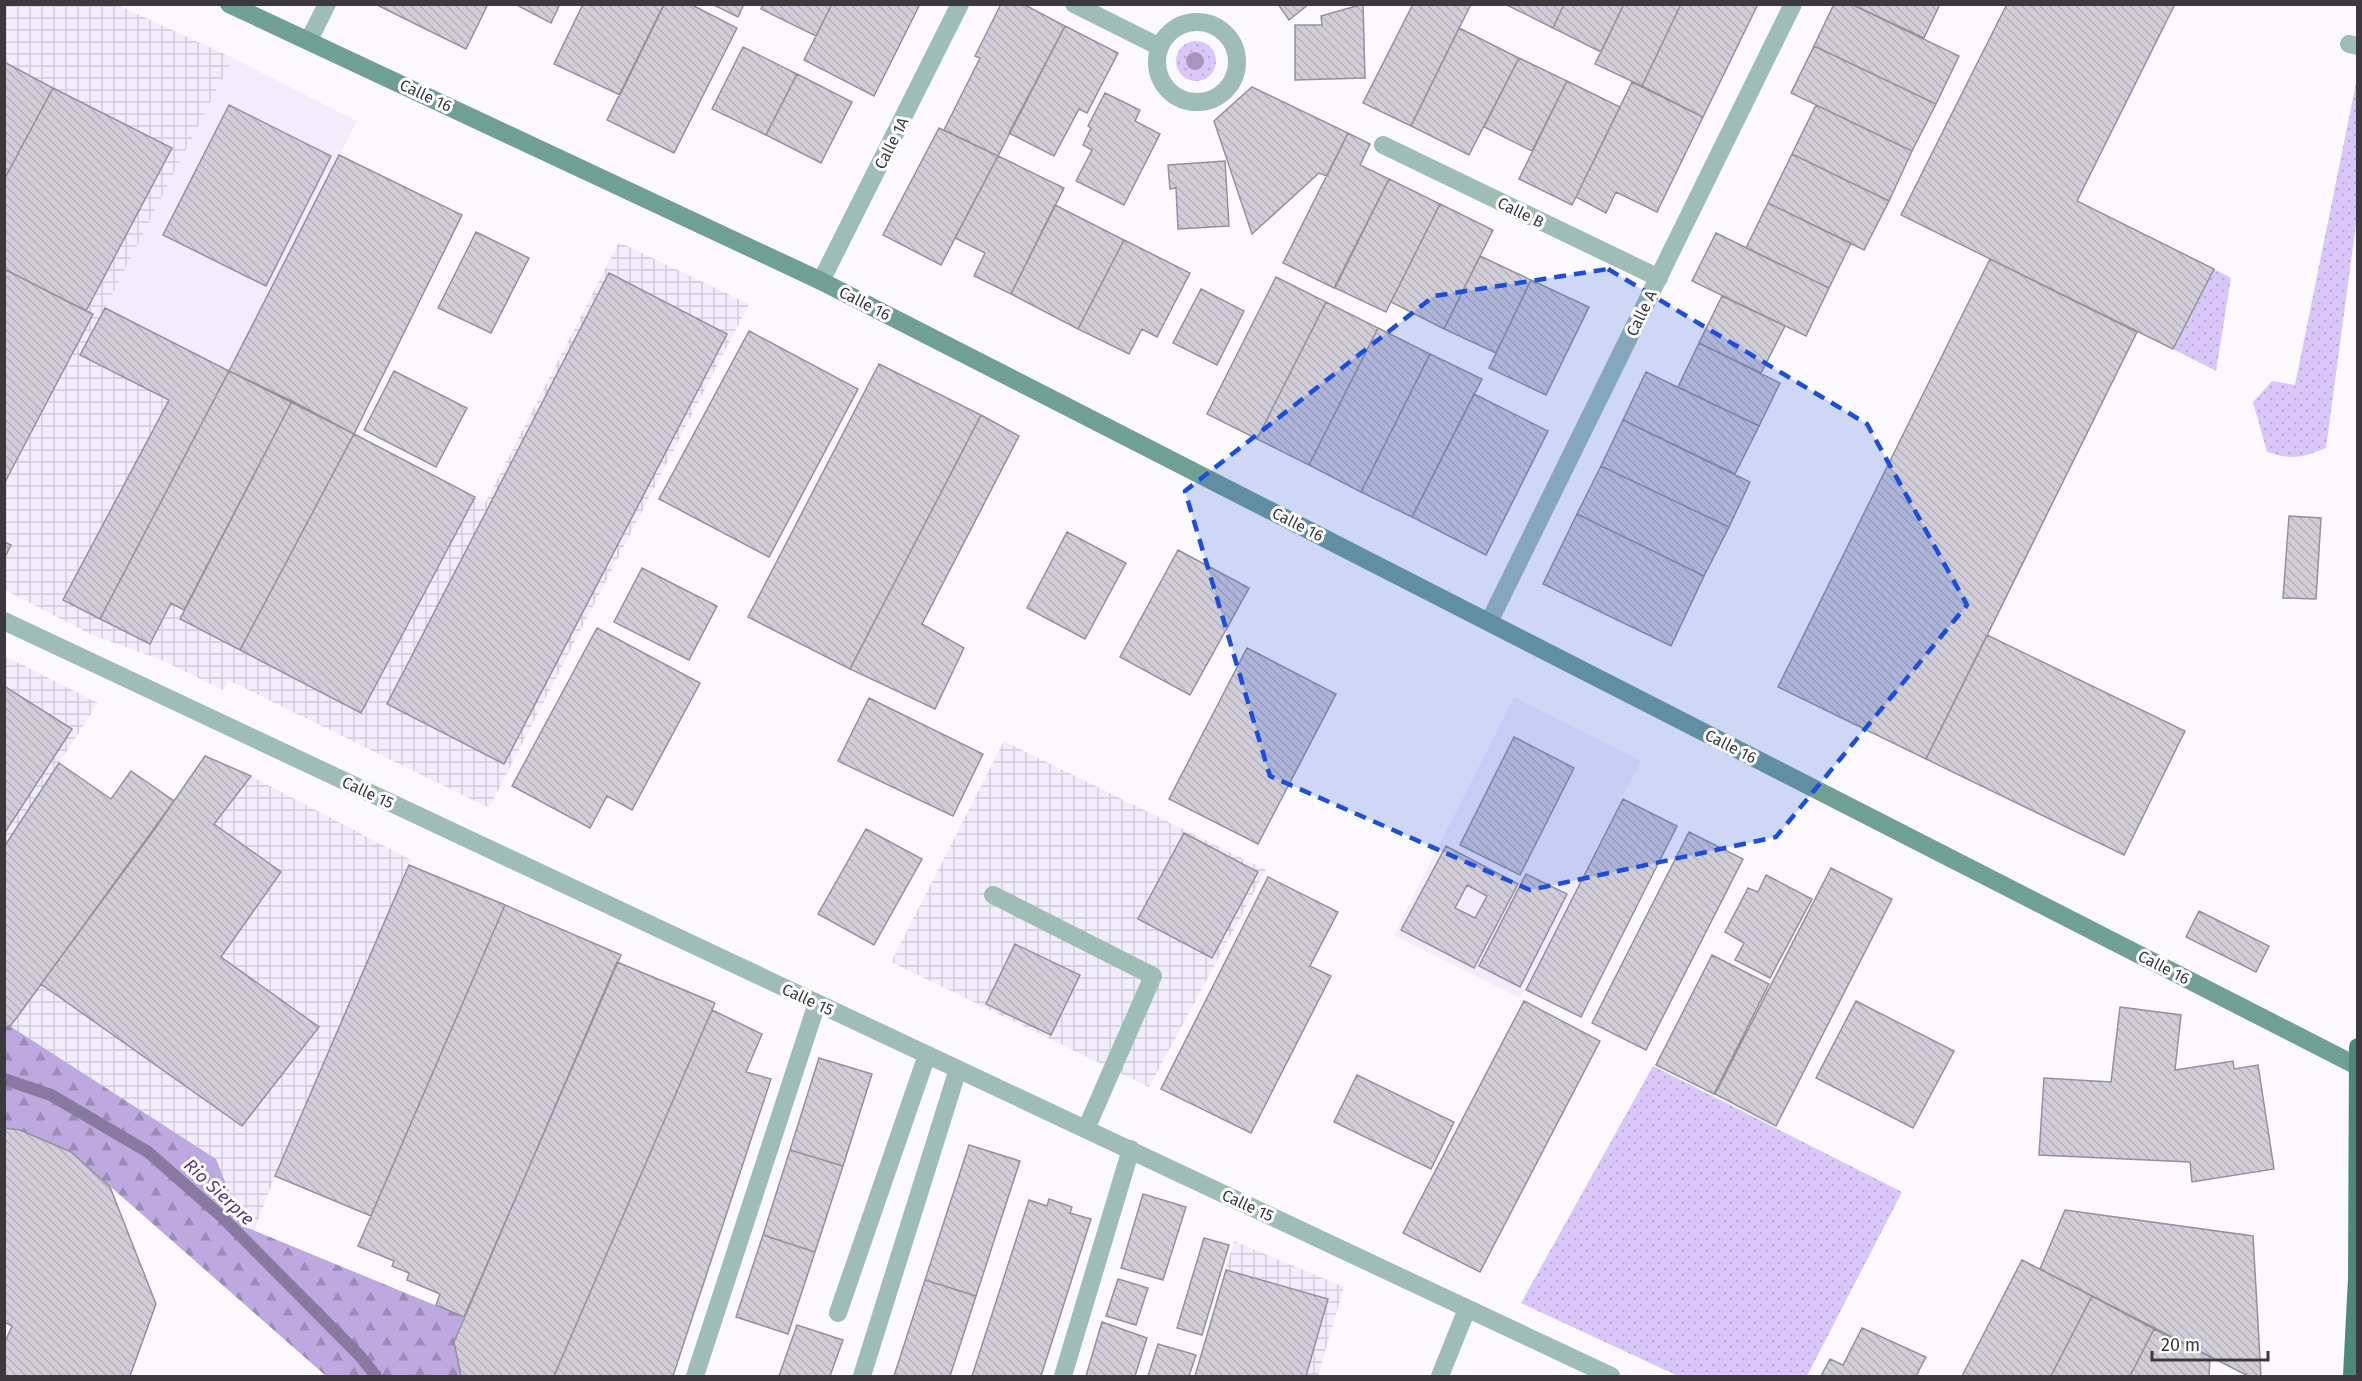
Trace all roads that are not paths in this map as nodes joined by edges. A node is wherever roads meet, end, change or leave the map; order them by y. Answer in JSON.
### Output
{"nodes":[{"id":1,"x":228,"y":4,"type":"edge"},
{"id":2,"x":327,"y":4,"type":"edge"},
{"id":3,"x":960,"y":4,"type":"edge"},
{"id":4,"x":1074,"y":4,"type":"edge"},
{"id":5,"x":1793,"y":4,"type":"edge"},
{"id":6,"x":309,"y":40,"type":"junction"},
{"id":7,"x":1160,"y":48,"type":"junction"},
{"id":8,"x":1383,"y":145,"type":"dead end"},
{"id":9,"x":1659,"y":278,"type":"junction"},
{"id":10,"x":821,"y":281,"type":"junction"},
{"id":11,"x":4,"y":621,"type":"edge"},
{"id":12,"x":1489,"y":622,"type":"junction"},
{"id":13,"x":993,"y":895,"type":"dead end"},
{"id":14,"x":817,"y":1004,"type":"junction"},
{"id":15,"x":2358,"y":1047,"type":"edge"},
{"id":16,"x":927,"y":1055,"type":"junction"},
{"id":17,"x":2357,"y":1066,"type":"edge"},
{"id":18,"x":958,"y":1069,"type":"junction"},
{"id":19,"x":1086,"y":1129,"type":"junction"},
{"id":20,"x":1131,"y":1149,"type":"junction"},
{"id":21,"x":2357,"y":1278,"type":"edge"},
{"id":22,"x":1467,"y":1309,"type":"junction"},
{"id":23,"x":838,"y":1313,"type":"dead end"},
{"id":24,"x":695,"y":1377,"type":"edge"},
{"id":25,"x":862,"y":1377,"type":"edge"},
{"id":26,"x":1064,"y":1377,"type":"edge"},
{"id":27,"x":1440,"y":1377,"type":"edge"},
{"id":28,"x":1611,"y":1377,"type":"edge"},
{"id":29,"x":2352,"y":1377,"type":"edge"}],
"edges":[{"from":1,"to":6,"type":"main road","name":"Calle 16"},
{"from":2,"to":6,"type":"street"},
{"from":3,"to":10,"type":"street","name":"Calle 1A"},
{"from":4,"to":7,"type":"street"},
{"from":5,"to":9,"type":"street","name":"Calle A"},
{"from":6,"to":10,"type":"main road","name":"Calle 16"},
{"from":7,"to":7,"type":"street"},
{"from":8,"to":9,"type":"street","name":"Calle B"},
{"from":9,"to":12,"type":"street","name":"Calle A"},
{"from":10,"to":12,"type":"main road","name":"Calle 16"},
{"from":11,"to":14,"type":"street","name":"Calle 15"},
{"from":12,"to":17,"type":"main road","name":"Calle 16"},
{"from":13,"to":19,"type":"street"},
{"from":14,"to":16,"type":"street","name":"Calle 15"},
{"from":14,"to":24,"type":"street"},
{"from":15,"to":17,"type":"main road"},
{"from":16,"to":18,"type":"street","name":"Calle 15"},
{"from":16,"to":23,"type":"street"},
{"from":17,"to":21,"type":"main road"},
{"from":18,"to":19,"type":"street","name":"Calle 15"},
{"from":18,"to":25,"type":"street"},
{"from":19,"to":20,"type":"street","name":"Calle 15"},
{"from":20,"to":22,"type":"street","name":"Calle 15"},
{"from":20,"to":26,"type":"street"},
{"from":21,"to":29,"type":"main road"},
{"from":22,"to":27,"type":"street"},
{"from":22,"to":28,"type":"street","name":"Calle 15"}]}
